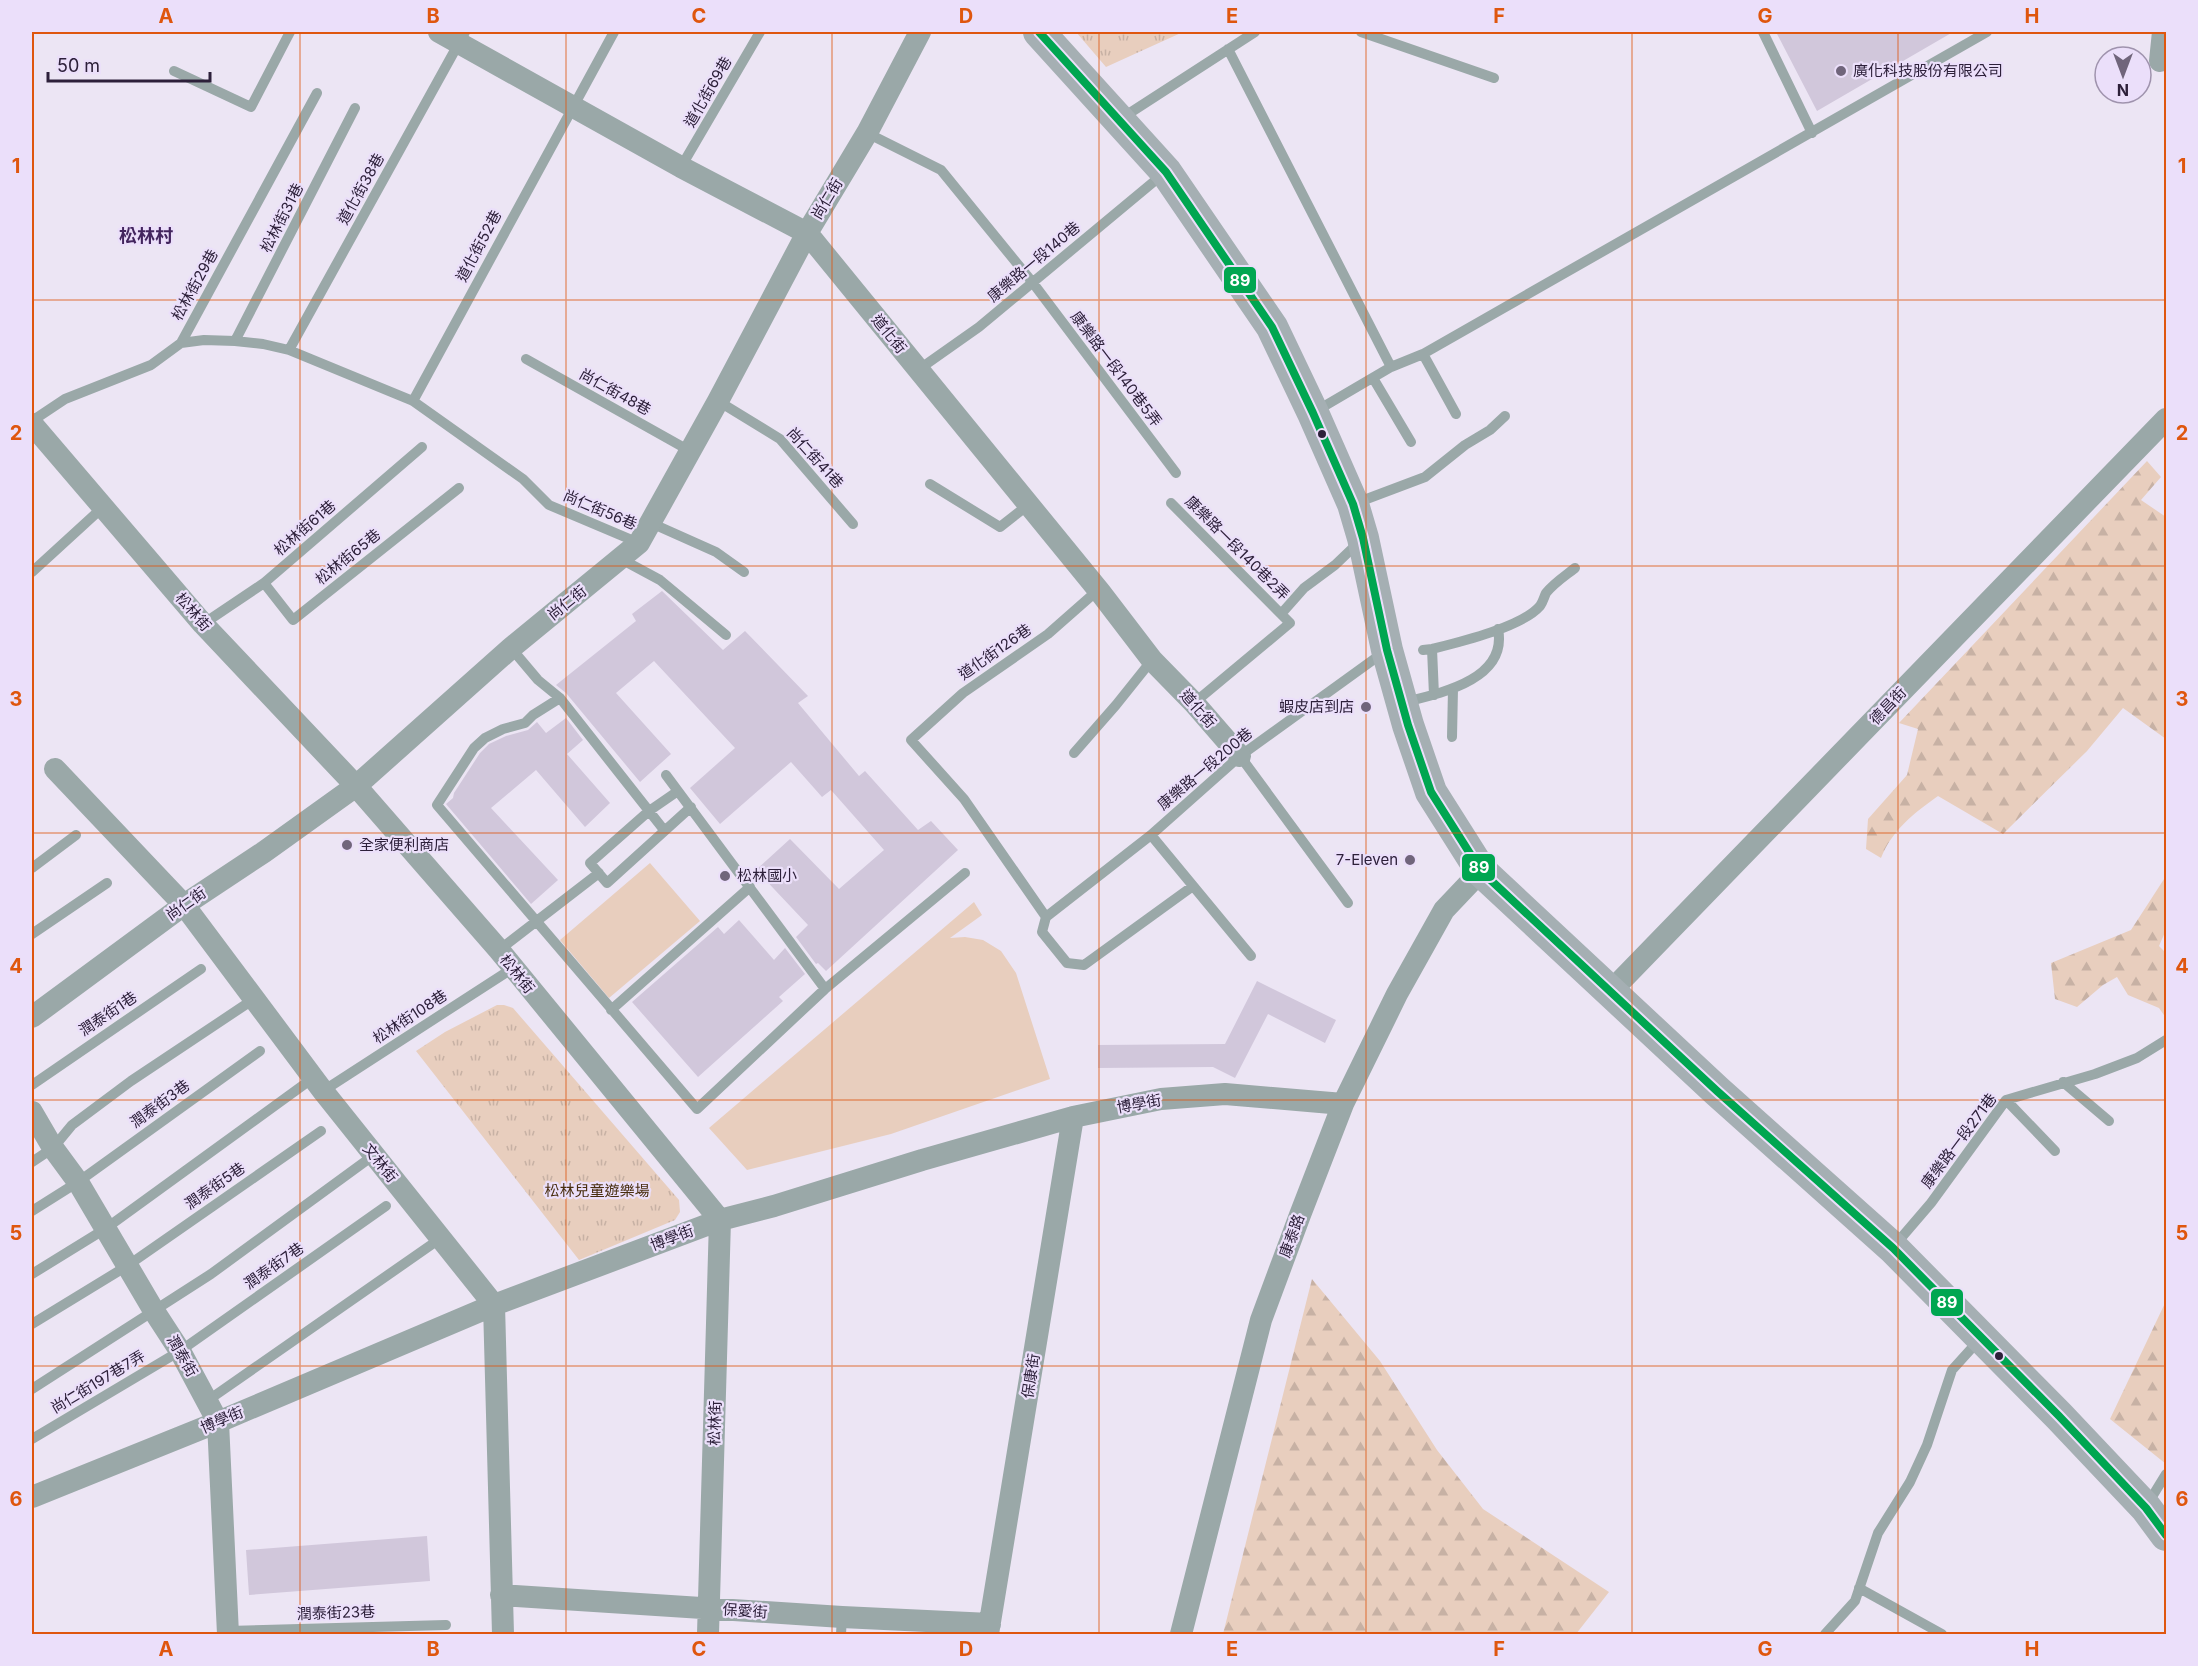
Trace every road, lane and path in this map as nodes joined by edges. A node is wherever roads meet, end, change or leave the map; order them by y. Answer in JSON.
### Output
{"nodes":[{"id":1,"x":290,"y":32,"type":"edge"},
{"id":2,"x":439,"y":32,"type":"edge"},
{"id":3,"x":614,"y":32,"type":"edge"},
{"id":4,"x":760,"y":32,"type":"edge"},
{"id":5,"x":920,"y":32,"type":"edge"},
{"id":6,"x":1039,"y":32,"type":"edge"},
{"id":7,"x":1255,"y":32,"type":"edge"},
{"id":8,"x":1361,"y":32,"type":"edge"},
{"id":9,"x":1763,"y":32,"type":"edge"},
{"id":10,"x":1987,"y":32,"type":"edge"},
{"id":11,"x":462,"y":37,"type":"edge"},
{"id":12,"x":1228,"y":49,"type":"junction"},
{"id":13,"x":174,"y":72,"type":"dead end"},
{"id":14,"x":1494,"y":78,"type":"dead end"},
{"id":15,"x":317,"y":93,"type":"dead end"},
{"id":16,"x":572,"y":105,"type":"junction"},
{"id":17,"x":355,"y":108,"type":"dead end"},
{"id":18,"x":1119,"y":120,"type":"junction"},
{"id":19,"x":867,"y":133,"type":"junction"},
{"id":20,"x":1812,"y":133,"type":"junction"},
{"id":21,"x":681,"y":167,"type":"junction"},
{"id":22,"x":1166,"y":172,"type":"junction"},
{"id":23,"x":807,"y":233,"type":"junction"},
{"id":24,"x":1033,"y":283,"type":"junction"},
{"id":25,"x":235,"y":341,"type":"junction"},
{"id":26,"x":181,"y":343,"type":"junction"},
{"id":27,"x":290,"y":350,"type":"junction"},
{"id":28,"x":1423,"y":354,"type":"junction"},
{"id":29,"x":526,"y":359,"type":"dead end"},
{"id":30,"x":1391,"y":367,"type":"junction"},
{"id":31,"x":918,"y":370,"type":"junction"},
{"id":32,"x":1373,"y":378,"type":"junction"},
{"id":33,"x":413,"y":401,"type":"junction"},
{"id":34,"x":718,"y":401,"type":"junction"},
{"id":35,"x":1313,"y":413,"type":"junction"},
{"id":36,"x":1456,"y":414,"type":"dead end"},
{"id":37,"x":1505,"y":417,"type":"dead end"},
{"id":38,"x":2166,"y":419,"type":"edge"},
{"id":39,"x":32,"y":423,"type":"edge"},
{"id":40,"x":1411,"y":442,"type":"dead end"},
{"id":41,"x":422,"y":447,"type":"dead end"},
{"id":42,"x":690,"y":451,"type":"junction"},
{"id":43,"x":1176,"y":473,"type":"dead end"},
{"id":44,"x":930,"y":484,"type":"dead end"},
{"id":45,"x":459,"y":488,"type":"dead end"},
{"id":46,"x":1171,"y":502,"type":"dead end"},
{"id":47,"x":1353,"y":504,"type":"junction"},
{"id":48,"x":1028,"y":505,"type":"junction"},
{"id":49,"x":103,"y":507,"type":"junction"},
{"id":50,"x":651,"y":523,"type":"junction"},
{"id":51,"x":853,"y":524,"type":"dead end"},
{"id":52,"x":1363,"y":538,"type":"junction"},
{"id":53,"x":639,"y":543,"type":"junction"},
{"id":54,"x":621,"y":559,"type":"junction"},
{"id":55,"x":1575,"y":568,"type":"dead end"},
{"id":56,"x":32,"y":572,"type":"edge"},
{"id":57,"x":744,"y":572,"type":"dead end"},
{"id":58,"x":264,"y":583,"type":"junction"},
{"id":59,"x":1098,"y":590,"type":"junction"},
{"id":60,"x":1281,"y":614,"type":"junction"},
{"id":61,"x":203,"y":624,"type":"junction"},
{"id":62,"x":1498,"y":629,"type":"junction"},
{"id":63,"x":726,"y":635,"type":"dead end"},
{"id":64,"x":511,"y":648,"type":"junction"},
{"id":65,"x":1387,"y":650,"type":"junction"},
{"id":66,"x":1152,"y":660,"type":"junction"},
{"id":67,"x":1453,"y":689,"type":"junction"},
{"id":68,"x":1434,"y":695,"type":"junction"},
{"id":69,"x":560,"y":698,"type":"junction"},
{"id":70,"x":1402,"y":702,"type":"junction"},
{"id":71,"x":1194,"y":703,"type":"junction"},
{"id":72,"x":1452,"y":737,"type":"dead end"},
{"id":73,"x":1074,"y":753,"type":"dead end"},
{"id":74,"x":1240,"y":756,"type":"junction"},
{"id":75,"x":55,"y":769,"type":"dead end"},
{"id":76,"x":666,"y":775,"type":"dead end"},
{"id":77,"x":356,"y":786,"type":"junction"},
{"id":78,"x":678,"y":790,"type":"junction"},
{"id":79,"x":691,"y":807,"type":"junction"},
{"id":80,"x":649,"y":811,"type":"junction"},
{"id":81,"x":664,"y":830,"type":"junction"},
{"id":82,"x":75,"y":835,"type":"dead end"},
{"id":83,"x":1151,"y":835,"type":"junction"},
{"id":84,"x":32,"y":866,"type":"edge"},
{"id":85,"x":1481,"y":871,"type":"junction"},
{"id":86,"x":599,"y":873,"type":"junction"},
{"id":87,"x":965,"y":873,"type":"dead end"},
{"id":88,"x":107,"y":883,"type":"dead end"},
{"id":89,"x":1193,"y":886,"type":"junction"},
{"id":90,"x":750,"y":887,"type":"junction"},
{"id":91,"x":1348,"y":903,"type":"dead end"},
{"id":92,"x":184,"y":905,"type":"junction"},
{"id":93,"x":1046,"y":917,"type":"junction"},
{"id":94,"x":535,"y":921,"type":"junction"},
{"id":95,"x":32,"y":934,"type":"edge"},
{"id":96,"x":499,"y":950,"type":"junction"},
{"id":97,"x":1251,"y":956,"type":"dead end"},
{"id":98,"x":513,"y":968,"type":"junction"},
{"id":99,"x":201,"y":969,"type":"dead end"},
{"id":100,"x":825,"y":988,"type":"junction"},
{"id":101,"x":1610,"y":992,"type":"junction"},
{"id":102,"x":254,"y":999,"type":"junction"},
{"id":103,"x":611,"y":1010,"type":"junction"},
{"id":104,"x":32,"y":1017,"type":"edge"},
{"id":105,"x":2166,"y":1040,"type":"edge"},
{"id":106,"x":260,"y":1051,"type":"dead end"},
{"id":107,"x":2064,"y":1083,"type":"junction"},
{"id":108,"x":32,"y":1085,"type":"edge"},
{"id":109,"x":318,"y":1085,"type":"junction"},
{"id":110,"x":2006,"y":1100,"type":"junction"},
{"id":111,"x":1343,"y":1104,"type":"junction"},
{"id":112,"x":32,"y":1112,"type":"edge"},
{"id":113,"x":1073,"y":1117,"type":"junction"},
{"id":114,"x":2109,"y":1121,"type":"dead end"},
{"id":115,"x":321,"y":1131,"type":"dead end"},
{"id":116,"x":53,"y":1148,"type":"junction"},
{"id":117,"x":2055,"y":1151,"type":"dead end"},
{"id":118,"x":374,"y":1155,"type":"junction"},
{"id":119,"x":32,"y":1162,"type":"edge"},
{"id":120,"x":78,"y":1182,"type":"junction"},
{"id":121,"x":386,"y":1206,"type":"dead end"},
{"id":122,"x":32,"y":1211,"type":"edge"},
{"id":123,"x":720,"y":1220,"type":"junction"},
{"id":124,"x":105,"y":1229,"type":"junction"},
{"id":125,"x":441,"y":1238,"type":"junction"},
{"id":126,"x":1893,"y":1248,"type":"junction"},
{"id":127,"x":127,"y":1266,"type":"junction"},
{"id":128,"x":32,"y":1274,"type":"edge"},
{"id":129,"x":494,"y":1305,"type":"junction"},
{"id":130,"x":154,"y":1311,"type":"junction"},
{"id":131,"x":32,"y":1324,"type":"edge"},
{"id":132,"x":1982,"y":1338,"type":"junction"},
{"id":133,"x":180,"y":1351,"type":"junction"},
{"id":134,"x":32,"y":1389,"type":"edge"},
{"id":135,"x":207,"y":1401,"type":"junction"},
{"id":136,"x":218,"y":1422,"type":"junction"},
{"id":137,"x":32,"y":1439,"type":"edge"},
{"id":138,"x":2166,"y":1474,"type":"edge"},
{"id":139,"x":32,"y":1497,"type":"edge"},
{"id":140,"x":2146,"y":1508,"type":"junction"},
{"id":141,"x":2166,"y":1535,"type":"edge"},
{"id":142,"x":1859,"y":1588,"type":"junction"},
{"id":143,"x":501,"y":1595,"type":"junction"},
{"id":144,"x":710,"y":1609,"type":"junction"},
{"id":145,"x":446,"y":1625,"type":"dead end"},
{"id":146,"x":842,"y":1626,"type":"edge"},
{"id":147,"x":989,"y":1629,"type":"edge"},
{"id":148,"x":228,"y":1633,"type":"edge"},
{"id":149,"x":503,"y":1635,"type":"edge"},
{"id":150,"x":708,"y":1635,"type":"edge"},
{"id":151,"x":1181,"y":1635,"type":"edge"},
{"id":152,"x":1825,"y":1635,"type":"edge"},
{"id":153,"x":1941,"y":1635,"type":"edge"}],
"edges":[{"from":1,"to":13,"type":"lane"},
{"from":2,"to":11,"type":"street","name":"道化街"},
{"from":3,"to":16,"type":"lane","name":"道化街52巷"},
{"from":4,"to":21,"type":"lane","name":"道化街69巷"},
{"from":5,"to":19,"type":"street","name":"尚仁街"},
{"from":6,"to":18,"type":"street"},
{"from":7,"to":12,"type":"lane"},
{"from":8,"to":14,"type":"lane"},
{"from":9,"to":20,"type":"lane"},
{"from":10,"to":20,"type":"lane"},
{"from":11,"to":16,"type":"street","name":"道化街"},
{"from":11,"to":27,"type":"lane","name":"道化街38巷"},
{"from":12,"to":18,"type":"lane"},
{"from":12,"to":30,"type":"lane"},
{"from":15,"to":26,"type":"lane","name":"松林街29巷"},
{"from":16,"to":21,"type":"street","name":"道化街"},
{"from":16,"to":33,"type":"lane","name":"道化街52巷"},
{"from":17,"to":25,"type":"lane","name":"松林街31巷"},
{"from":18,"to":22,"type":"street"},
{"from":19,"to":23,"type":"street","name":"尚仁街"},
{"from":19,"to":24,"type":"lane","name":"康樂路一段140巷5弄"},
{"from":20,"to":28,"type":"lane"},
{"from":21,"to":23,"type":"street","name":"道化街"},
{"from":22,"to":24,"type":"lane","name":"康樂路一段140巷"},
{"from":22,"to":35,"type":"street"},
{"from":23,"to":31,"type":"street","name":"道化街"},
{"from":23,"to":34,"type":"street","name":"尚仁街"},
{"from":24,"to":31,"type":"lane","name":"康樂路一段140巷"},
{"from":24,"to":43,"type":"lane","name":"康樂路一段140巷5弄"},
{"from":25,"to":26,"type":"lane"},
{"from":25,"to":27,"type":"lane"},
{"from":26,"to":39,"type":"lane","name":"松林街29巷"},
{"from":27,"to":33,"type":"lane"},
{"from":28,"to":30,"type":"lane"},
{"from":28,"to":36,"type":"lane"},
{"from":29,"to":42,"type":"lane","name":"尚仁街48巷"},
{"from":30,"to":32,"type":"lane"},
{"from":31,"to":48,"type":"street","name":"道化街"},
{"from":32,"to":35,"type":"lane"},
{"from":32,"to":40,"type":"lane"},
{"from":33,"to":53,"type":"lane","name":"尚仁街56巷"},
{"from":34,"to":42,"type":"street","name":"尚仁街"},
{"from":34,"to":51,"type":"lane","name":"尚仁街41巷"},
{"from":35,"to":47,"type":"street"},
{"from":37,"to":47,"type":"lane"},
{"from":38,"to":101,"type":"street","name":"德昌街"},
{"from":39,"to":49,"type":"street","name":"松林街"},
{"from":41,"to":58,"type":"lane","name":"松林街61巷"},
{"from":42,"to":50,"type":"street","name":"尚仁街"},
{"from":44,"to":48,"type":"lane"},
{"from":45,"to":58,"type":"lane","name":"松林街65巷"},
{"from":46,"to":60,"type":"lane","name":"康樂路一段140巷2弄"},
{"from":47,"to":52,"type":"street"},
{"from":48,"to":59,"type":"street","name":"道化街"},
{"from":49,"to":56,"type":"lane"},
{"from":49,"to":61,"type":"street","name":"松林街"},
{"from":50,"to":53,"type":"street","name":"尚仁街"},
{"from":50,"to":57,"type":"lane"},
{"from":52,"to":60,"type":"lane"},
{"from":52,"to":65,"type":"street"},
{"from":53,"to":54,"type":"street","name":"尚仁街"},
{"from":54,"to":63,"type":"lane"},
{"from":54,"to":64,"type":"street","name":"尚仁街"},
{"from":55,"to":62,"type":"lane"},
{"from":58,"to":61,"type":"lane","name":"松林街61巷"},
{"from":59,"to":66,"type":"street","name":"道化街"},
{"from":59,"to":93,"type":"lane","name":"道化街126巷"},
{"from":60,"to":71,"type":"lane"},
{"from":61,"to":77,"type":"street","name":"松林街"},
{"from":62,"to":67,"type":"lane"},
{"from":62,"to":68,"type":"lane"},
{"from":64,"to":69,"type":"lane"},
{"from":64,"to":77,"type":"street","name":"尚仁街"},
{"from":65,"to":70,"type":"street"},
{"from":65,"to":74,"type":"lane","name":"康樂路一段200巷"},
{"from":66,"to":71,"type":"street","name":"道化街"},
{"from":66,"to":73,"type":"lane"},
{"from":67,"to":68,"type":"lane"},
{"from":67,"to":72,"type":"lane"},
{"from":68,"to":70,"type":"lane"},
{"from":69,"to":80,"type":"lane"},
{"from":69,"to":94,"type":"lane"},
{"from":70,"to":85,"type":"street"},
{"from":71,"to":74,"type":"street","name":"道化街"},
{"from":74,"to":83,"type":"lane","name":"康樂路一段200巷"},
{"from":74,"to":91,"type":"lane"},
{"from":75,"to":92,"type":"street","name":"文林街"},
{"from":76,"to":78,"type":"lane"},
{"from":77,"to":92,"type":"street","name":"尚仁街"},
{"from":77,"to":96,"type":"street","name":"松林街"},
{"from":78,"to":79,"type":"lane"},
{"from":78,"to":80,"type":"lane"},
{"from":79,"to":81,"type":"lane"},
{"from":79,"to":90,"type":"lane"},
{"from":80,"to":81,"type":"lane"},
{"from":80,"to":86,"type":"lane"},
{"from":81,"to":86,"type":"lane"},
{"from":82,"to":84,"type":"lane"},
{"from":83,"to":89,"type":"lane"},
{"from":83,"to":93,"type":"lane","name":"康樂路一段200巷"},
{"from":85,"to":101,"type":"street"},
{"from":85,"to":111,"type":"street","name":"康泰路"},
{"from":86,"to":94,"type":"lane"},
{"from":87,"to":100,"type":"lane"},
{"from":88,"to":95,"type":"lane"},
{"from":89,"to":93,"type":"lane"},
{"from":89,"to":97,"type":"lane"},
{"from":90,"to":100,"type":"lane"},
{"from":90,"to":103,"type":"lane"},
{"from":92,"to":102,"type":"street","name":"文林街"},
{"from":92,"to":104,"type":"street","name":"尚仁街"},
{"from":94,"to":96,"type":"lane"},
{"from":94,"to":103,"type":"lane"},
{"from":96,"to":98,"type":"street","name":"松林街"},
{"from":98,"to":109,"type":"lane","name":"松林街108巷"},
{"from":98,"to":123,"type":"street","name":"松林街"},
{"from":99,"to":108,"type":"lane","name":"潤泰街1巷"},
{"from":100,"to":103,"type":"lane"},
{"from":101,"to":126,"type":"street"},
{"from":102,"to":109,"type":"street","name":"文林街"},
{"from":102,"to":116,"type":"lane"},
{"from":105,"to":107,"type":"lane","name":"康樂路一段271巷"},
{"from":106,"to":120,"type":"lane","name":"潤泰街3巷"},
{"from":107,"to":110,"type":"lane","name":"康樂路一段271巷"},
{"from":107,"to":114,"type":"lane"},
{"from":109,"to":118,"type":"street","name":"文林街"},
{"from":109,"to":124,"type":"lane","name":"松林街108巷"},
{"from":110,"to":117,"type":"lane"},
{"from":110,"to":126,"type":"lane","name":"康樂路一段271巷"},
{"from":111,"to":113,"type":"street","name":"博學街"},
{"from":111,"to":151,"type":"street","name":"康泰路"},
{"from":112,"to":116,"type":"street","name":"潤泰街"},
{"from":113,"to":123,"type":"street","name":"博學街"},
{"from":113,"to":147,"type":"street","name":"保康街"},
{"from":115,"to":127,"type":"lane","name":"潤泰街5巷"},
{"from":116,"to":119,"type":"lane"},
{"from":116,"to":120,"type":"street","name":"潤泰街"},
{"from":118,"to":125,"type":"street","name":"文林街"},
{"from":118,"to":130,"type":"lane"},
{"from":120,"to":122,"type":"lane","name":"潤泰街3巷"},
{"from":120,"to":124,"type":"street","name":"潤泰街"},
{"from":121,"to":133,"type":"lane","name":"潤泰街7巷"},
{"from":123,"to":129,"type":"street","name":"博學街"},
{"from":123,"to":144,"type":"street","name":"松林街"},
{"from":124,"to":127,"type":"street","name":"潤泰街"},
{"from":124,"to":128,"type":"lane","name":"松林街108巷"},
{"from":125,"to":129,"type":"street","name":"文林街"},
{"from":125,"to":135,"type":"lane"},
{"from":126,"to":132,"type":"street"},
{"from":127,"to":130,"type":"street","name":"潤泰街"},
{"from":127,"to":131,"type":"lane","name":"潤泰街5巷"},
{"from":129,"to":136,"type":"street","name":"博學街"},
{"from":129,"to":143,"type":"street"},
{"from":130,"to":133,"type":"street","name":"潤泰街"},
{"from":130,"to":134,"type":"lane"},
{"from":132,"to":140,"type":"street"},
{"from":132,"to":142,"type":"lane"},
{"from":133,"to":135,"type":"street","name":"潤泰街"},
{"from":133,"to":137,"type":"lane","name":"尚仁街197巷7弄"},
{"from":135,"to":136,"type":"street","name":"潤泰街"},
{"from":136,"to":139,"type":"street","name":"博學街"},
{"from":136,"to":148,"type":"street","name":"潤泰街"},
{"from":138,"to":140,"type":"lane"},
{"from":140,"to":141,"type":"street"},
{"from":142,"to":152,"type":"lane"},
{"from":142,"to":153,"type":"lane"},
{"from":143,"to":144,"type":"street","name":"保愛街"},
{"from":143,"to":149,"type":"street"},
{"from":144,"to":146,"type":"street","name":"保愛街"},
{"from":144,"to":150,"type":"street","name":"松林街"},
{"from":145,"to":148,"type":"lane","name":"潤泰街23巷"},
{"from":146,"to":147,"type":"street","name":"保愛街"}]}
